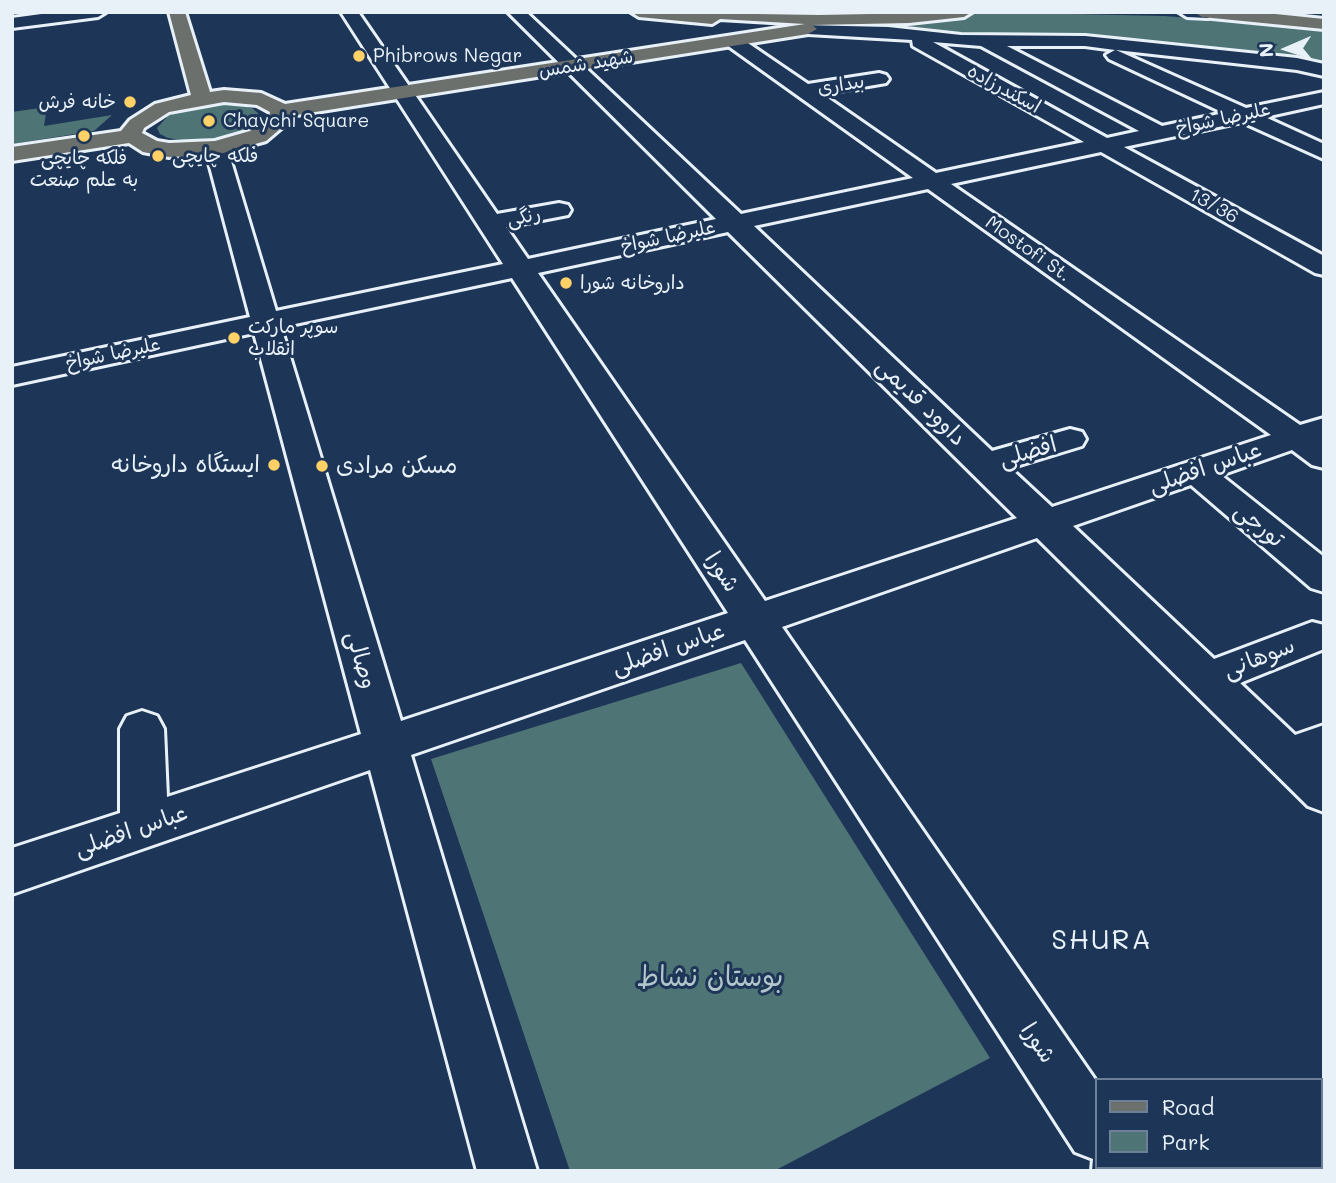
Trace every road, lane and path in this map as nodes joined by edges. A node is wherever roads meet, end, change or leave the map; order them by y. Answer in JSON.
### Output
{"nodes":[{"id":1,"x":98,"y":12,"type":"edge"},
{"id":2,"x":177,"y":12,"type":"edge"},
{"id":3,"x":349,"y":12,"type":"edge"},
{"id":4,"x":516,"y":12,"type":"edge"},
{"id":5,"x":639,"y":12,"type":"edge"},
{"id":6,"x":688,"y":12,"type":"edge"},
{"id":7,"x":720,"y":12,"type":"edge"},
{"id":8,"x":915,"y":12,"type":"edge"},
{"id":9,"x":964,"y":12,"type":"edge"},
{"id":10,"x":1187,"y":12,"type":"edge"},
{"id":11,"x":1202,"y":12,"type":"edge"},
{"id":12,"x":1208,"y":13,"type":"edge"},
{"id":13,"x":12,"y":23,"type":"edge"},
{"id":14,"x":1324,"y":24,"type":"edge"},
{"id":15,"x":808,"y":29,"type":"junction"},
{"id":16,"x":912,"y":38,"type":"junction"},
{"id":17,"x":983,"y":40,"type":"junction"},
{"id":18,"x":733,"y":41,"type":"junction"},
{"id":19,"x":1085,"y":41,"type":"junction"},
{"id":20,"x":880,"y":49,"type":"dead end"},
{"id":21,"x":942,"y":54,"type":"junction"},
{"id":22,"x":909,"y":60,"type":"dead end"},
{"id":23,"x":574,"y":66,"type":"junction"},
{"id":24,"x":963,"y":66,"type":"junction"},
{"id":25,"x":1324,"y":70,"type":"edge"},
{"id":26,"x":927,"y":72,"type":"dead end"},
{"id":27,"x":984,"y":78,"type":"junction"},
{"id":28,"x":949,"y":84,"type":"dead end"},
{"id":29,"x":884,"y":87,"type":"dead end"},
{"id":30,"x":1006,"y":90,"type":"junction"},
{"id":31,"x":403,"y":92,"type":"junction"},
{"id":32,"x":973,"y":97,"type":"dead end"},
{"id":33,"x":202,"y":98,"type":"junction"},
{"id":34,"x":814,"y":98,"type":"junction"},
{"id":35,"x":1324,"y":98,"type":"edge"},
{"id":36,"x":280,"y":111,"type":"junction"},
{"id":37,"x":1244,"y":115,"type":"junction"},
{"id":38,"x":1159,"y":132,"type":"junction"},
{"id":39,"x":132,"y":133,"type":"junction"},
{"id":40,"x":1104,"y":144,"type":"junction"},
{"id":41,"x":12,"y":148,"type":"edge"},
{"id":42,"x":216,"y":149,"type":"junction"},
{"id":43,"x":1324,"y":152,"type":"edge"},
{"id":44,"x":12,"y":154,"type":"edge"},
{"id":45,"x":931,"y":181,"type":"junction"},
{"id":46,"x":559,"y":210,"type":"dead end"},
{"id":47,"x":736,"y":222,"type":"junction"},
{"id":48,"x":490,"y":223,"type":"junction"},
{"id":49,"x":1324,"y":267,"type":"edge"},
{"id":50,"x":520,"y":268,"type":"junction"},
{"id":51,"x":265,"y":322,"type":"junction"},
{"id":52,"x":12,"y":376,"type":"edge"},
{"id":53,"x":1070,"y":439,"type":"dead end"},
{"id":54,"x":1314,"y":441,"type":"edge"},
{"id":55,"x":985,"y":464,"type":"junction"},
{"id":56,"x":1195,"y":471,"type":"junction"},
{"id":57,"x":1045,"y":522,"type":"junction"},
{"id":58,"x":1324,"y":578,"type":"edge"},
{"id":59,"x":754,"y":620,"type":"junction"},
{"id":60,"x":1312,"y":637,"type":"dead end"},
{"id":61,"x":1206,"y":679,"type":"junction"},
{"id":62,"x":142,"y":729,"type":"dead end"},
{"id":63,"x":386,"y":745,"type":"junction"},
{"id":64,"x":1306,"y":750,"type":"edge"},
{"id":65,"x":1324,"y":792,"type":"edge"},
{"id":66,"x":144,"y":826,"type":"junction"},
{"id":67,"x":12,"y":871,"type":"edge"},
{"id":68,"x":1094,"y":1128,"type":"edge"},
{"id":69,"x":507,"y":1171,"type":"edge"}],
"edges":[{"from":1,"to":13,"type":"street"},
{"from":2,"to":33,"type":"main road"},
{"from":3,"to":31,"type":"street","name":"شورا"},
{"from":4,"to":23,"type":"street","name":"داوود قدیمی"},
{"from":5,"to":15,"type":"main road"},
{"from":6,"to":9,"type":"main road"},
{"from":7,"to":8,"type":"main road"},
{"from":10,"to":12,"type":"street"},
{"from":11,"to":12,"type":"main road"},
{"from":12,"to":14,"type":"main road"},
{"from":15,"to":16,"type":"street"},
{"from":15,"to":18,"type":"main road","name":"شهید شمس"},
{"from":16,"to":17,"type":"street"},
{"from":16,"to":20,"type":"street"},
{"from":16,"to":21,"type":"street","name":"اسکندرزاده"},
{"from":17,"to":19,"type":"street"},
{"from":17,"to":38,"type":"street"},
{"from":18,"to":23,"type":"main road","name":"شهید شمس"},
{"from":18,"to":34,"type":"street","name":"Mostofi St."},
{"from":19,"to":25,"type":"street"},
{"from":19,"to":37,"type":"street"},
{"from":21,"to":22,"type":"street"},
{"from":21,"to":24,"type":"street","name":"اسکندرزاده"},
{"from":23,"to":31,"type":"main road","name":"شهید شمس"},
{"from":23,"to":47,"type":"street","name":"داوود قدیمی"},
{"from":24,"to":26,"type":"street"},
{"from":24,"to":27,"type":"street","name":"اسکندرزاده"},
{"from":27,"to":28,"type":"street"},
{"from":27,"to":30,"type":"street","name":"اسکندرزاده"},
{"from":29,"to":34,"type":"street"},
{"from":30,"to":32,"type":"street"},
{"from":30,"to":40,"type":"street","name":"اسکندرزاده"},
{"from":31,"to":36,"type":"main road","name":"شهید شمس"},
{"from":31,"to":48,"type":"street","name":"شورا"},
{"from":33,"to":36,"type":"main road"},
{"from":33,"to":39,"type":"main road"},
{"from":34,"to":45,"type":"street","name":"Mostofi St."},
{"from":35,"to":37,"type":"street","name":"علیرضا شواخ"},
{"from":36,"to":42,"type":"main road"},
{"from":37,"to":38,"type":"street","name":"علیرضا شواخ"},
{"from":37,"to":43,"type":"street"},
{"from":38,"to":40,"type":"street","name":"علیرضا شواخ"},
{"from":39,"to":41,"type":"main road"},
{"from":39,"to":42,"type":"main road"},
{"from":39,"to":44,"type":"main road"},
{"from":40,"to":45,"type":"street","name":"علیرضا شواخ"},
{"from":40,"to":49,"type":"street","name":"13/36"},
{"from":42,"to":51,"type":"street","name":"وصالی"},
{"from":45,"to":47,"type":"street","name":"علیرضا شواخ"},
{"from":45,"to":54,"type":"street","name":"Mostofi St."},
{"from":46,"to":48,"type":"street","name":"رنگی"},
{"from":47,"to":50,"type":"street","name":"علیرضا شواخ"},
{"from":47,"to":55,"type":"street","name":"داوود قدیمی"},
{"from":48,"to":50,"type":"street","name":"شورا"},
{"from":50,"to":51,"type":"street","name":"علیرضا شواخ"},
{"from":50,"to":59,"type":"street","name":"شورا"},
{"from":51,"to":52,"type":"street","name":"علیرضا شواخ"},
{"from":51,"to":63,"type":"street","name":"وصالی"},
{"from":53,"to":55,"type":"street","name":"افضلی"},
{"from":54,"to":56,"type":"street","name":"عباس افضلی"},
{"from":55,"to":57,"type":"street","name":"داوود قدیمی"},
{"from":56,"to":57,"type":"street","name":"عباس افضلی"},
{"from":56,"to":58,"type":"street","name":"تورجی"},
{"from":57,"to":59,"type":"street","name":"عباس افضلی"},
{"from":57,"to":61,"type":"street","name":"داوود قدیمی"},
{"from":59,"to":63,"type":"street","name":"عباس افضلی"},
{"from":59,"to":68,"type":"street","name":"شورا"},
{"from":60,"to":61,"type":"street","name":"سوهانی"},
{"from":61,"to":64,"type":"street","name":"داوود قدیمی"},
{"from":62,"to":66,"type":"street"},
{"from":63,"to":66,"type":"street","name":"عباس افضلی"},
{"from":63,"to":69,"type":"street","name":"وصالی"},
{"from":64,"to":65,"type":"street","name":"داوود قدیمی"},
{"from":66,"to":67,"type":"street","name":"عباس افضلی"}]}
